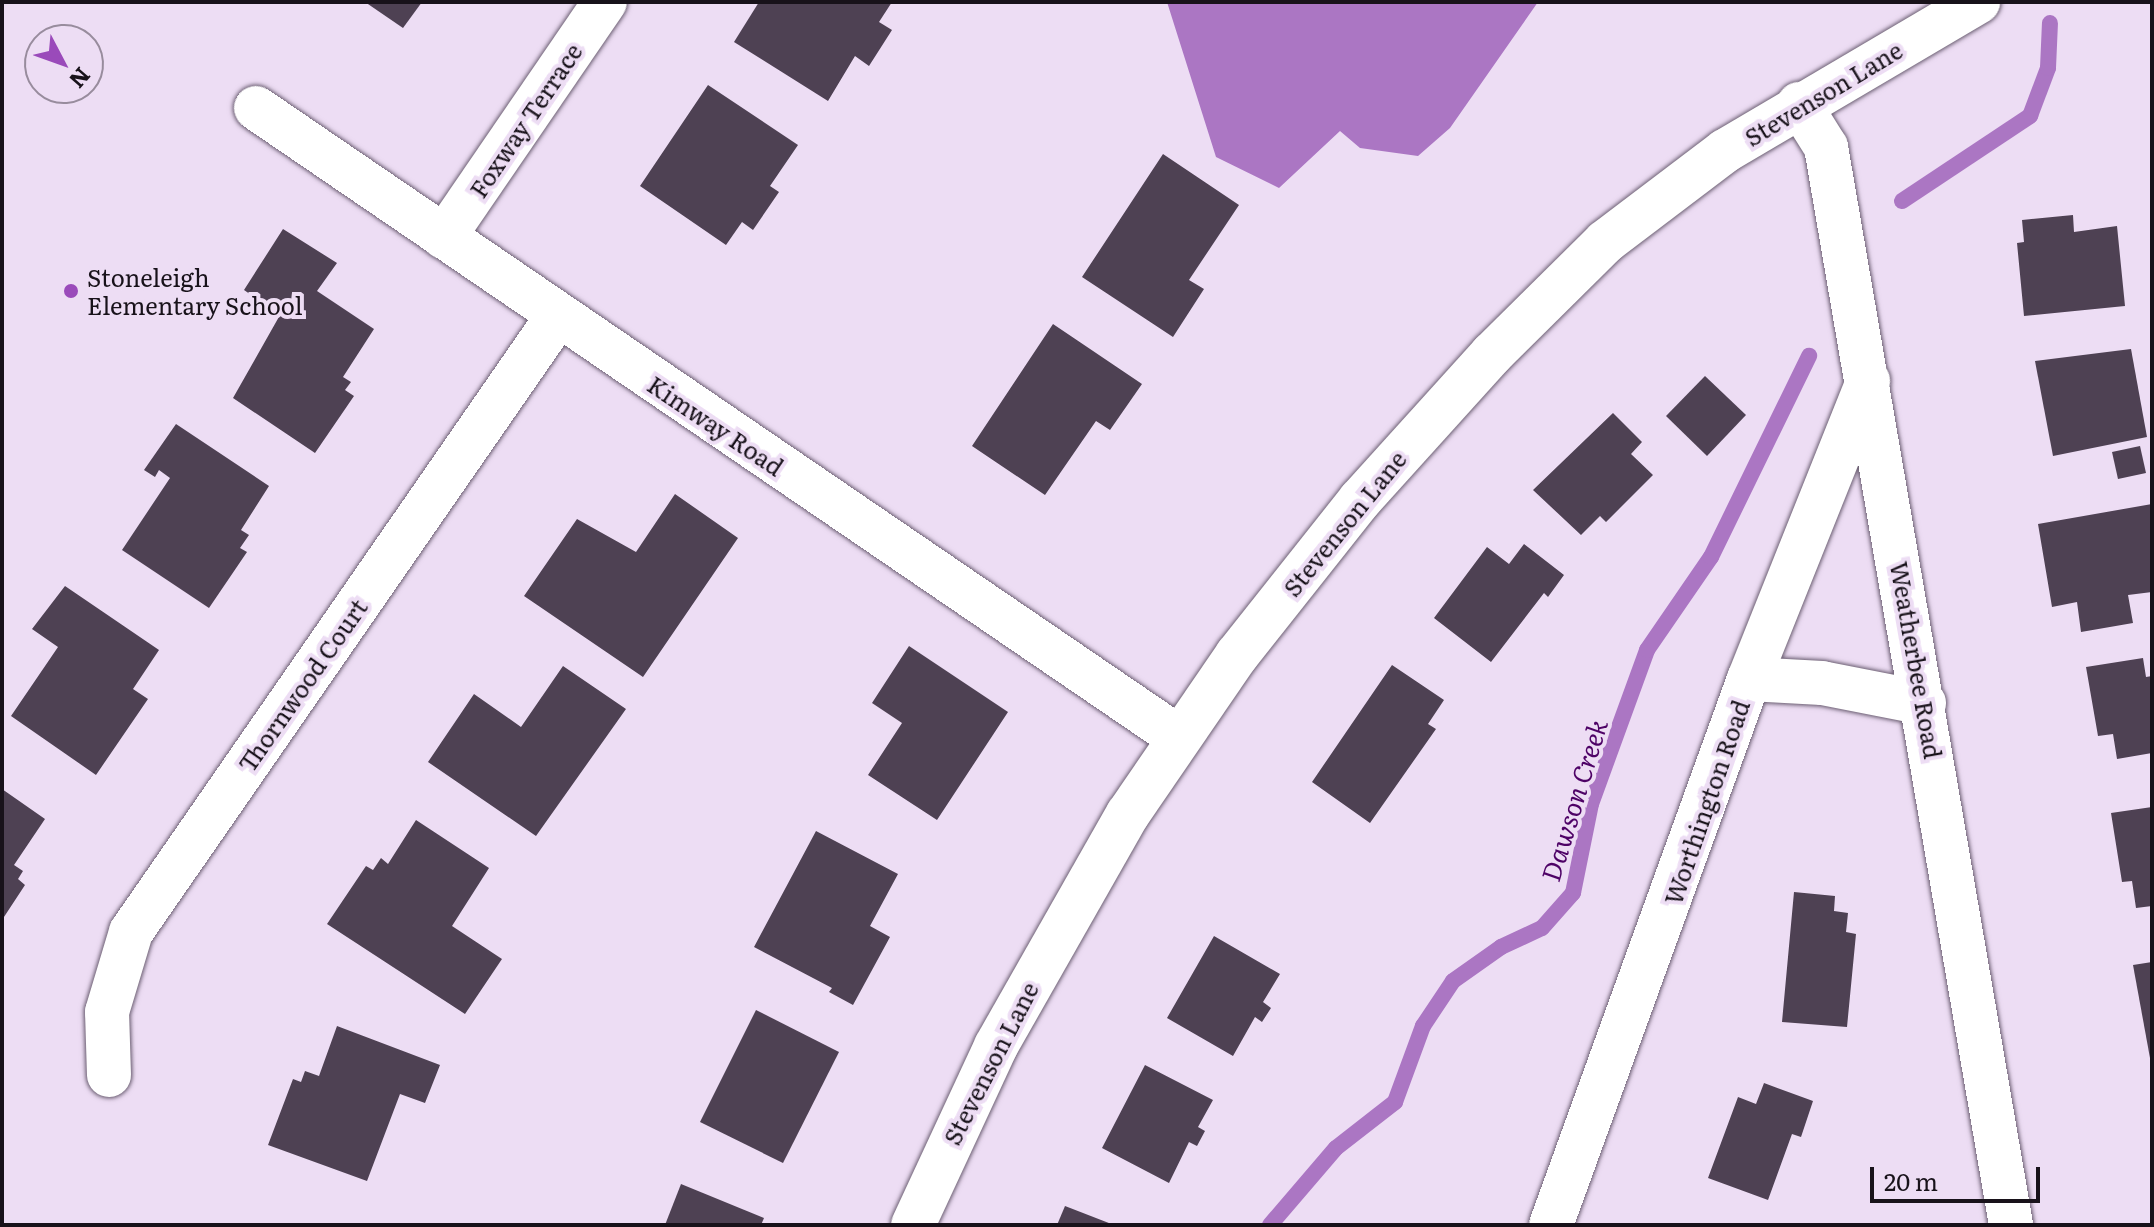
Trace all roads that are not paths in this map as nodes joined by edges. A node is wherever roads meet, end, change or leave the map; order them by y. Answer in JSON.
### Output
{"nodes":[{"id":1,"x":605,"y":2,"type":"edge"},
{"id":2,"x":1978,"y":2,"type":"edge"},
{"id":3,"x":1799,"y":104,"type":"junction"},
{"id":4,"x":256,"y":108,"type":"dead end"},
{"id":5,"x":444,"y":237,"type":"junction"},
{"id":6,"x":557,"y":317,"type":"junction"},
{"id":7,"x":1868,"y":381,"type":"junction"},
{"id":8,"x":1749,"y":679,"type":"junction"},
{"id":9,"x":1924,"y":703,"type":"junction"},
{"id":10,"x":1178,"y":737,"type":"junction"},
{"id":11,"x":109,"y":1075,"type":"dead end"},
{"id":12,"x":913,"y":1225,"type":"edge"},
{"id":13,"x":1551,"y":1225,"type":"edge"},
{"id":14,"x":2011,"y":1225,"type":"edge"}],
"edges":[{"from":1,"to":5,"type":"street","name":"Foxway Terrace"},
{"from":2,"to":3,"type":"street","name":"Stevenson Lane"},
{"from":3,"to":7,"type":"street","name":"Weatherbee Road"},
{"from":3,"to":10,"type":"street","name":"Stevenson Lane"},
{"from":4,"to":5,"type":"street","name":"Kimway Road"},
{"from":5,"to":6,"type":"street","name":"Kimway Road"},
{"from":6,"to":10,"type":"street","name":"Kimway Road"},
{"from":6,"to":11,"type":"street","name":"Thornwood Court"},
{"from":7,"to":8,"type":"street","name":"Worthington Road"},
{"from":7,"to":9,"type":"street","name":"Weatherbee Road"},
{"from":8,"to":9,"type":"street"},
{"from":8,"to":13,"type":"street","name":"Worthington Road"},
{"from":9,"to":14,"type":"street","name":"Weatherbee Road"},
{"from":10,"to":12,"type":"street","name":"Stevenson Lane"}]}
